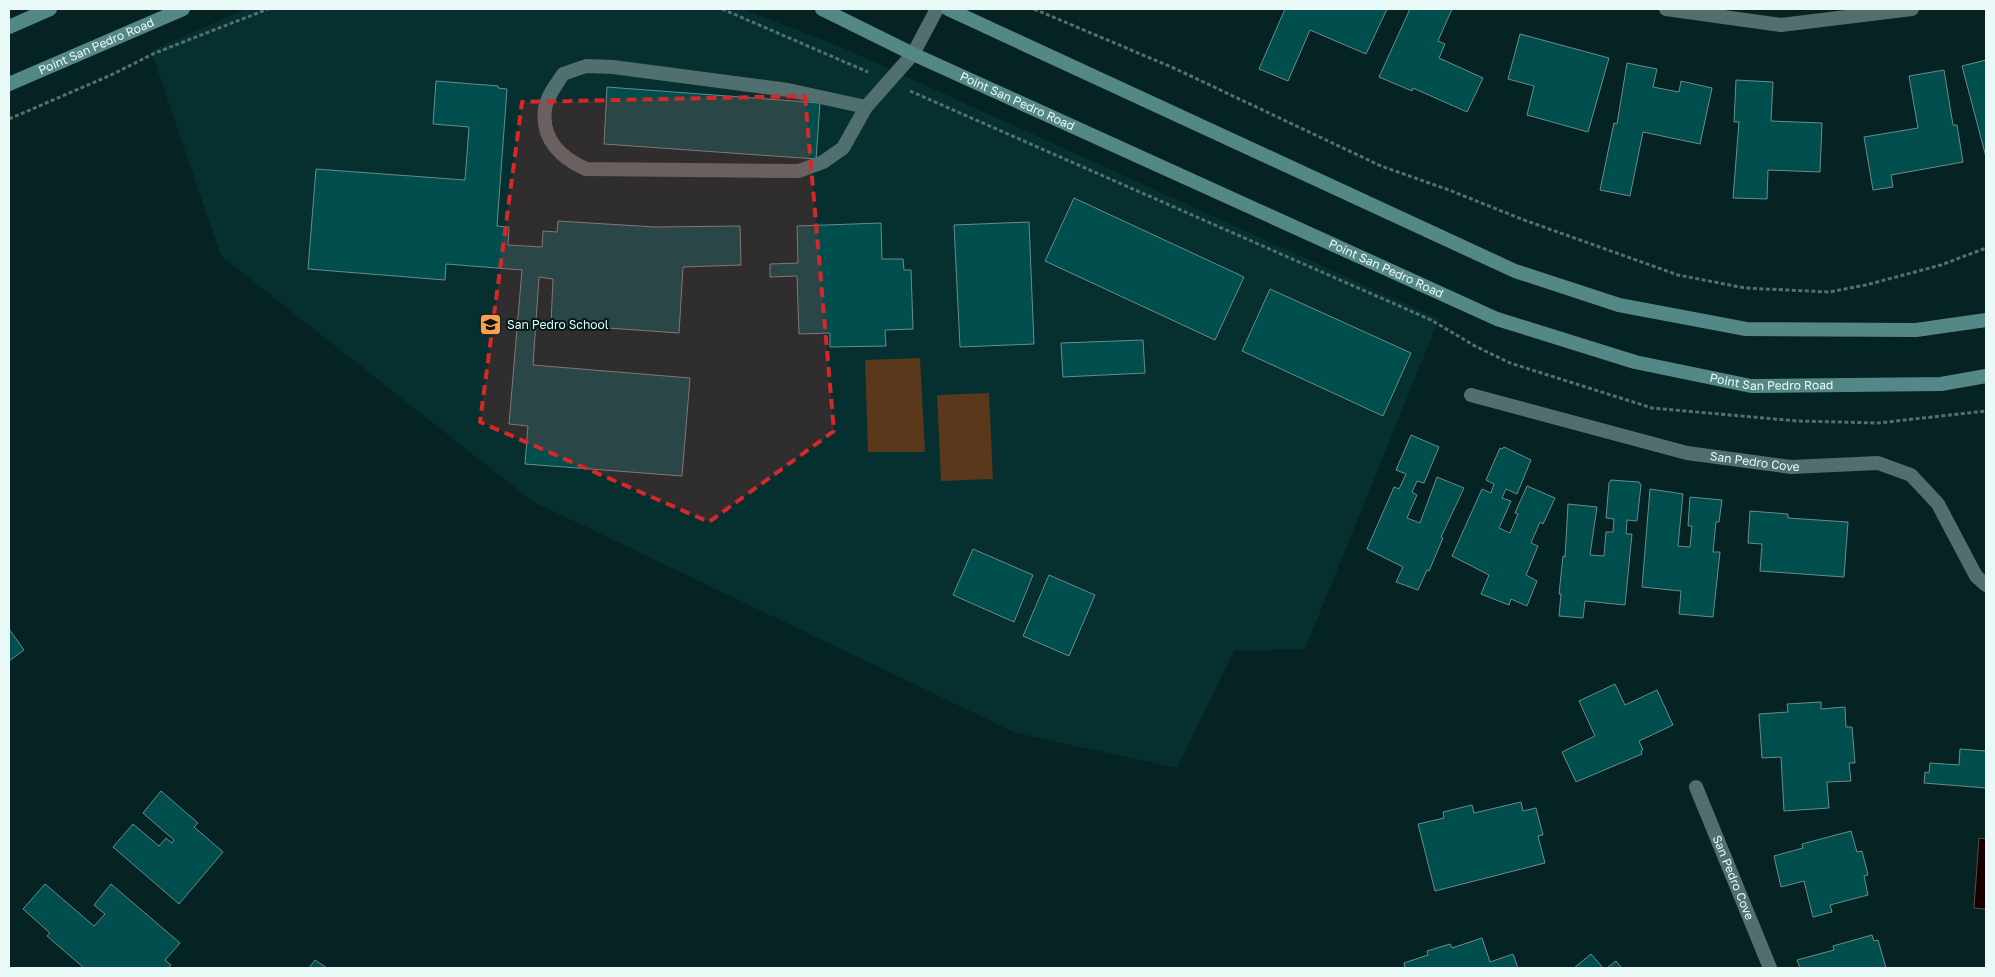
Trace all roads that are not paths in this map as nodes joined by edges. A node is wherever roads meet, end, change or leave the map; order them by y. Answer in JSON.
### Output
{"nodes":[{"id":1,"x":50,"y":9,"type":"edge"},
{"id":2,"x":183,"y":9,"type":"edge"},
{"id":3,"x":822,"y":9,"type":"edge"},
{"id":4,"x":937,"y":9,"type":"edge"},
{"id":5,"x":948,"y":9,"type":"edge"},
{"id":6,"x":1666,"y":9,"type":"edge"},
{"id":7,"x":1912,"y":9,"type":"edge"},
{"id":8,"x":9,"y":27,"type":"edge"},
{"id":9,"x":913,"y":54,"type":"junction"},
{"id":10,"x":9,"y":84,"type":"edge"},
{"id":11,"x":866,"y":107,"type":"junction"},
{"id":12,"x":1986,"y":320,"type":"edge"},
{"id":13,"x":1986,"y":376,"type":"edge"},
{"id":14,"x":1471,"y":395,"type":"dead end"},
{"id":15,"x":1986,"y":585,"type":"edge"},
{"id":16,"x":1696,"y":787,"type":"dead end"},
{"id":17,"x":1770,"y":968,"type":"edge"}],
"edges":[{"from":1,"to":8,"type":"main road"},
{"from":2,"to":10,"type":"main road","name":"Point San Pedro Road"},
{"from":3,"to":9,"type":"main road","name":"Point San Pedro Road"},
{"from":4,"to":9,"type":"street"},
{"from":5,"to":12,"type":"main road"},
{"from":6,"to":7,"type":"street"},
{"from":9,"to":11,"type":"street"},
{"from":9,"to":13,"type":"main road","name":"Point San Pedro Road"},
{"from":11,"to":11,"type":"street"},
{"from":14,"to":15,"type":"street","name":"San Pedro Cove"},
{"from":16,"to":17,"type":"street","name":"San Pedro Cove"}]}
